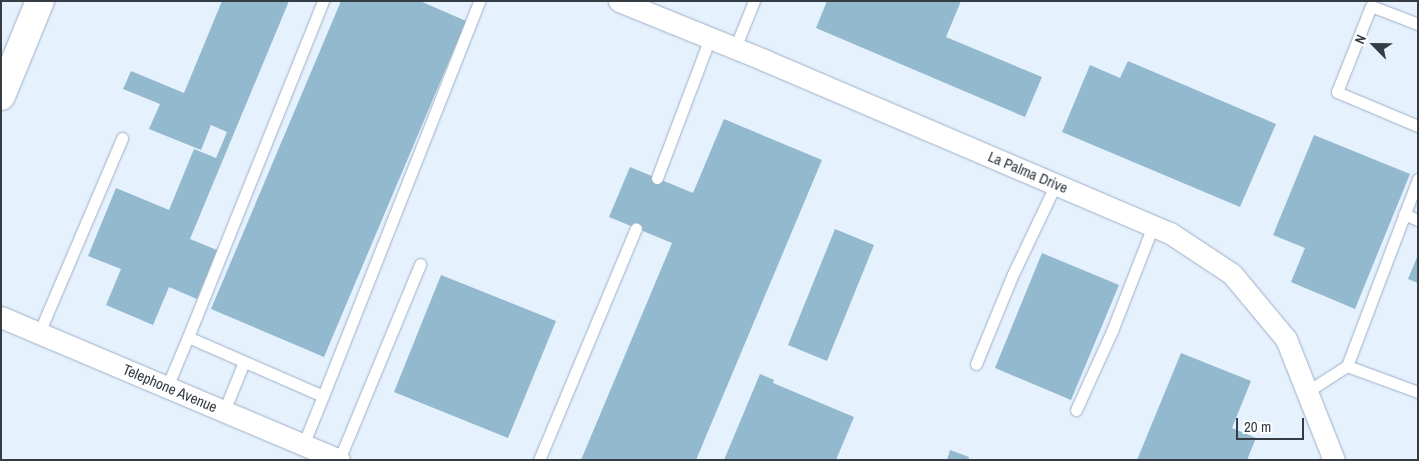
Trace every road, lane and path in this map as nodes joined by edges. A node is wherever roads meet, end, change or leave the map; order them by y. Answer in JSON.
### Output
{"nodes":[{"id":1,"x":40,"y":1,"type":"edge"},
{"id":2,"x":323,"y":1,"type":"edge"},
{"id":3,"x":479,"y":1,"type":"edge"},
{"id":4,"x":619,"y":1,"type":"edge"},
{"id":5,"x":754,"y":1,"type":"edge"},
{"id":6,"x":1418,"y":24,"type":"edge"},
{"id":7,"x":710,"y":38,"type":"junction"},
{"id":8,"x":735,"y":48,"type":"junction"},
{"id":9,"x":1,"y":96,"type":"edge"},
{"id":10,"x":1418,"y":126,"type":"edge"},
{"id":11,"x":122,"y":138,"type":"dead end"},
{"id":12,"x":657,"y":178,"type":"dead end"},
{"id":13,"x":1418,"y":179,"type":"edge"},
{"id":14,"x":1056,"y":184,"type":"junction"},
{"id":15,"x":1404,"y":214,"type":"junction"},
{"id":16,"x":1418,"y":220,"type":"edge"},
{"id":17,"x":1153,"y":226,"type":"junction"},
{"id":18,"x":636,"y":228,"type":"dead end"},
{"id":19,"x":420,"y":264,"type":"dead end"},
{"id":20,"x":1,"y":317,"type":"edge"},
{"id":21,"x":39,"y":333,"type":"junction"},
{"id":22,"x":188,"y":337,"type":"junction"},
{"id":23,"x":244,"y":362,"type":"junction"},
{"id":24,"x":976,"y":364,"type":"dead end"},
{"id":25,"x":1347,"y":366,"type":"junction"},
{"id":26,"x":167,"y":387,"type":"junction"},
{"id":27,"x":1308,"y":391,"type":"junction"},
{"id":28,"x":1418,"y":392,"type":"edge"},
{"id":29,"x":322,"y":396,"type":"junction"},
{"id":30,"x":1076,"y":410,"type":"dead end"},
{"id":31,"x":224,"y":411,"type":"junction"},
{"id":32,"x":303,"y":444,"type":"junction"},
{"id":33,"x":333,"y":458,"type":"edge"},
{"id":34,"x":540,"y":460,"type":"edge"},
{"id":35,"x":1334,"y":460,"type":"edge"}],
"edges":[{"from":1,"to":9,"type":"main road"},
{"from":2,"to":22,"type":"lane"},
{"from":3,"to":29,"type":"lane"},
{"from":4,"to":7,"type":"street","name":"La Palma Drive"},
{"from":5,"to":8,"type":"lane"},
{"from":6,"to":10,"type":"lane"},
{"from":7,"to":8,"type":"street","name":"La Palma Drive"},
{"from":7,"to":12,"type":"lane"},
{"from":8,"to":14,"type":"street","name":"La Palma Drive"},
{"from":11,"to":21,"type":"lane"},
{"from":13,"to":15,"type":"lane"},
{"from":14,"to":17,"type":"street","name":"La Palma Drive"},
{"from":14,"to":24,"type":"lane"},
{"from":15,"to":16,"type":"lane"},
{"from":15,"to":25,"type":"lane"},
{"from":17,"to":27,"type":"street","name":"La Palma Drive"},
{"from":17,"to":30,"type":"lane"},
{"from":18,"to":34,"type":"lane"},
{"from":19,"to":33,"type":"lane"},
{"from":20,"to":21,"type":"street","name":"Telephone Avenue"},
{"from":21,"to":26,"type":"street","name":"Telephone Avenue"},
{"from":22,"to":23,"type":"lane"},
{"from":22,"to":26,"type":"lane"},
{"from":23,"to":29,"type":"lane"},
{"from":23,"to":31,"type":"lane"},
{"from":25,"to":27,"type":"lane"},
{"from":25,"to":28,"type":"lane"},
{"from":26,"to":31,"type":"street","name":"Telephone Avenue"},
{"from":27,"to":35,"type":"street","name":"La Palma Drive"},
{"from":29,"to":32,"type":"lane"},
{"from":31,"to":32,"type":"street","name":"Telephone Avenue"},
{"from":32,"to":33,"type":"street","name":"Telephone Avenue"}]}
